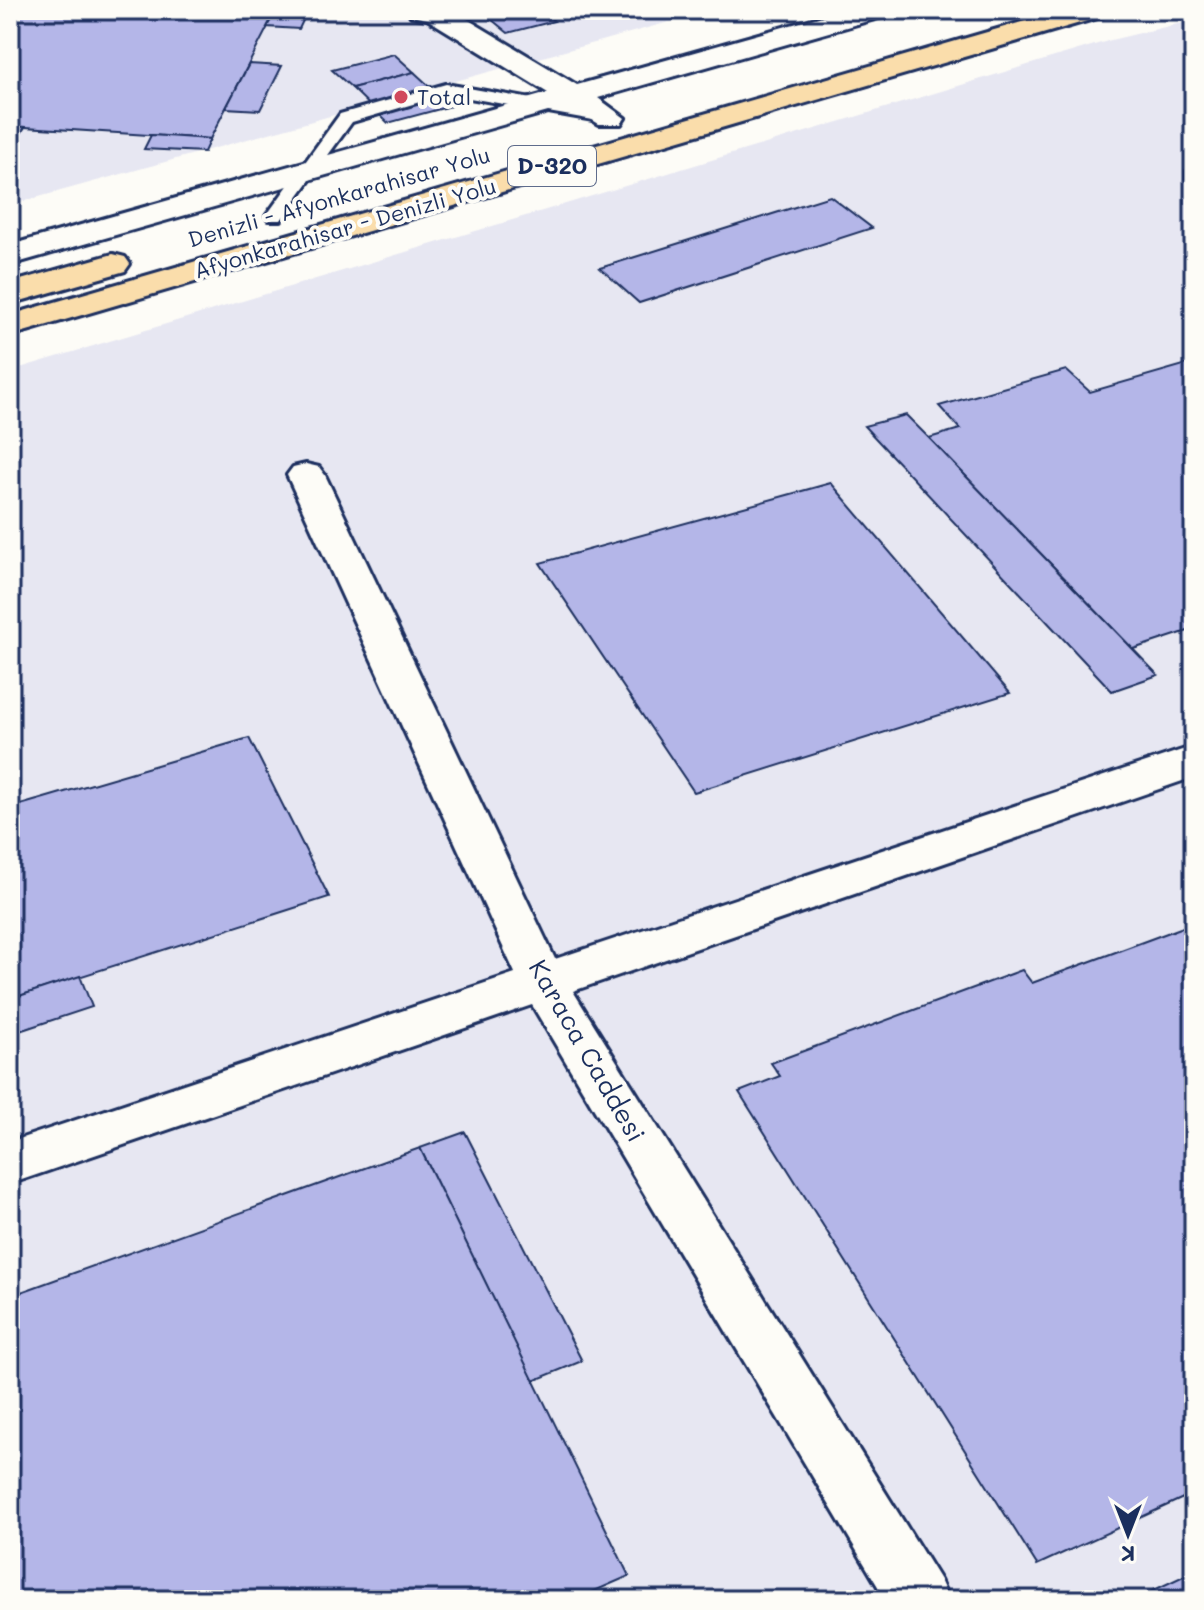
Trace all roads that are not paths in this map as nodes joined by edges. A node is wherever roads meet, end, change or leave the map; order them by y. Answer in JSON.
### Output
{"nodes":[{"id":1,"x":421,"y":10,"type":"edge"},
{"id":2,"x":875,"y":10,"type":"edge"},
{"id":3,"x":991,"y":10,"type":"edge"},
{"id":4,"x":1094,"y":10,"type":"edge"},
{"id":5,"x":900,"y":36,"type":"dead end"},
{"id":6,"x":573,"y":95,"type":"junction"},
{"id":7,"x":535,"y":107,"type":"junction"},
{"id":8,"x":640,"y":109,"type":"dead end"},
{"id":9,"x":610,"y":118,"type":"junction"},
{"id":10,"x":549,"y":136,"type":"dead end"},
{"id":11,"x":310,"y":172,"type":"junction"},
{"id":12,"x":321,"y":203,"type":"dead end"},
{"id":13,"x":260,"y":220,"type":"joint"},
{"id":14,"x":10,"y":255,"type":"edge"},
{"id":15,"x":143,"y":255,"type":"dead end"},
{"id":16,"x":10,"y":294,"type":"edge"},
{"id":17,"x":10,"y":326,"type":"edge"},
{"id":18,"x":306,"y":475,"type":"dead end"},
{"id":19,"x":1194,"y":761,"type":"edge"},
{"id":20,"x":542,"y":981,"type":"junction"},
{"id":21,"x":10,"y":1163,"type":"edge"},
{"id":22,"x":919,"y":1600,"type":"edge"}],
"edges":[{"from":1,"to":6,"type":"street"},
{"from":2,"to":6,"type":"street"},
{"from":3,"to":5,"type":"highway"},
{"from":4,"to":17,"type":"highway","name":"Afyonkarahisar - Denizli Yolu","number":"D-320"},
{"from":6,"to":7,"type":"street"},
{"from":6,"to":9,"type":"street"},
{"from":7,"to":9,"type":"lane"},
{"from":7,"to":11,"type":"street"},
{"from":7,"to":11,"type":"lane"},
{"from":8,"to":9,"type":"highway","number":"D-320"},
{"from":9,"to":10,"type":"highway","number":"D-320"},
{"from":11,"to":13,"type":"lane"},
{"from":11,"to":14,"type":"street"},
{"from":12,"to":13,"type":"highway","name":"Denizli - Afyonkarahisar Yolu"},
{"from":15,"to":16,"type":"highway"},
{"from":18,"to":20,"type":"street","name":"Karaca Caddesi"},
{"from":19,"to":20,"type":"street"},
{"from":20,"to":21,"type":"street"},
{"from":20,"to":22,"type":"street","name":"Karaca Caddesi"}]}
